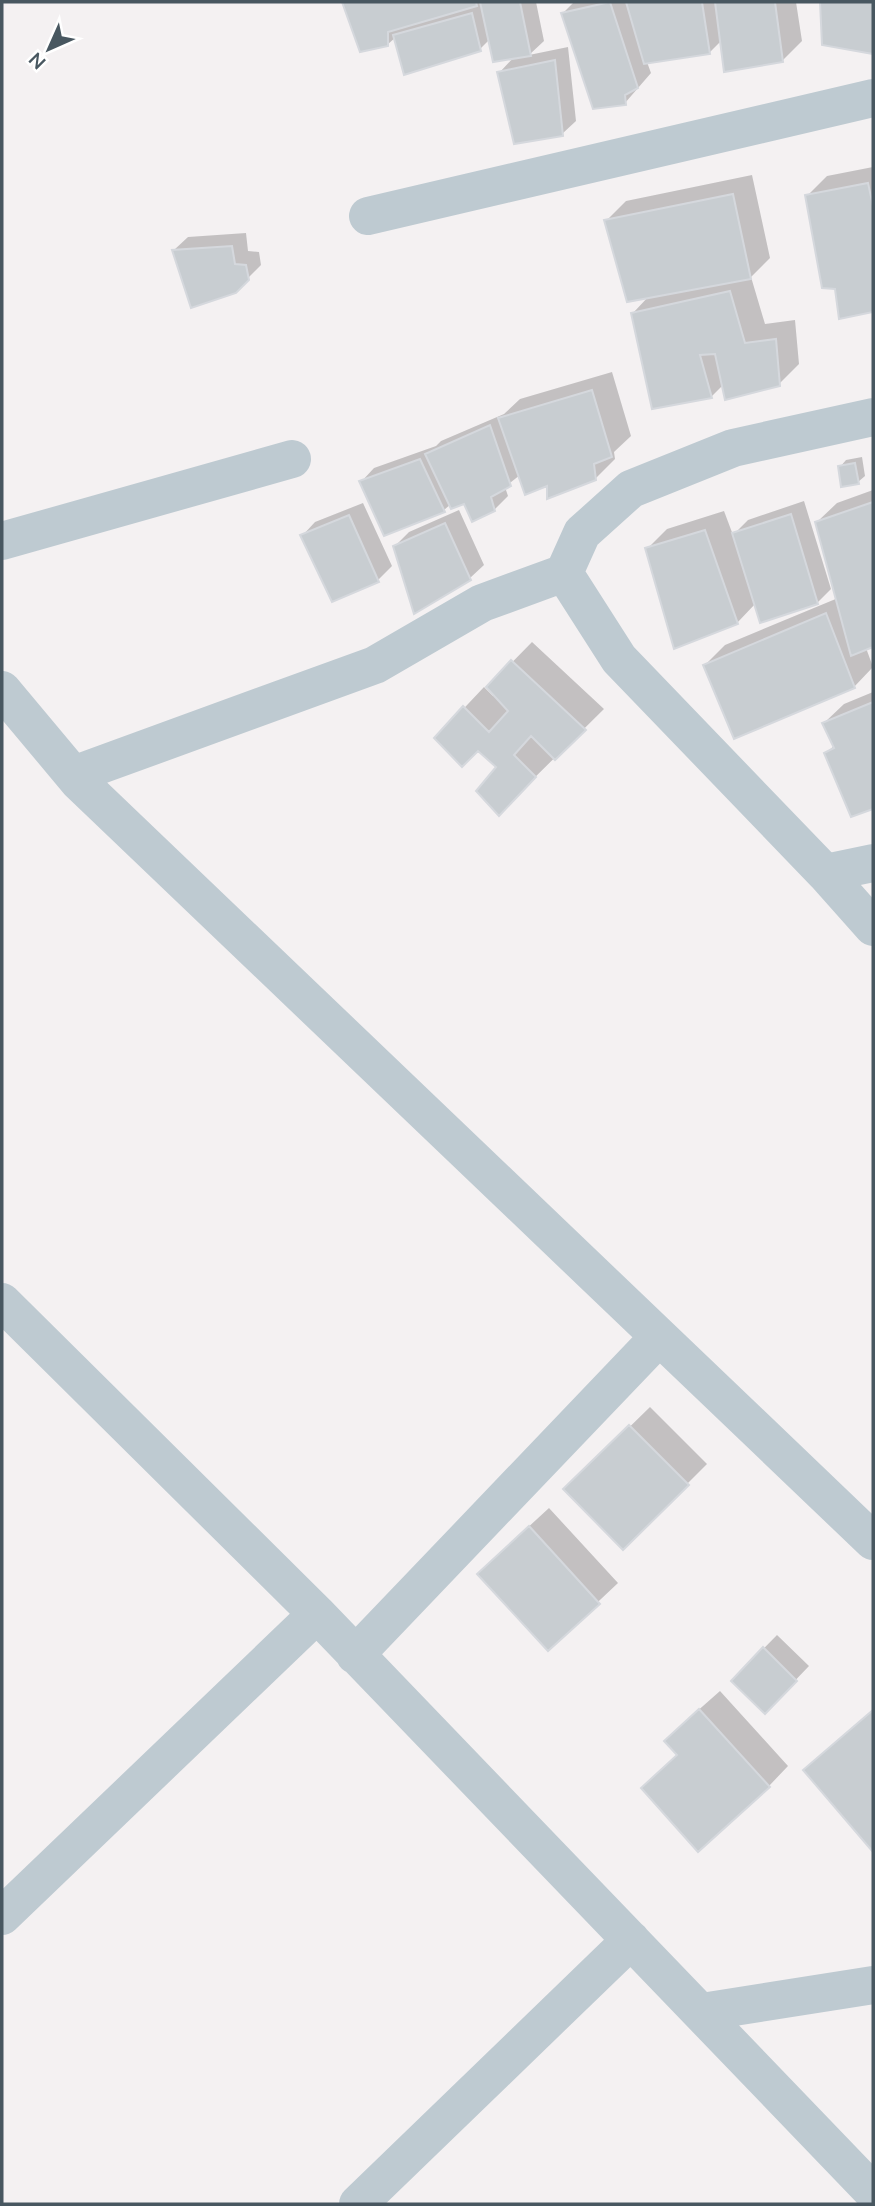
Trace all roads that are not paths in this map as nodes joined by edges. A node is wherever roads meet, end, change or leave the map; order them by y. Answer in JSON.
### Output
{"nodes":[{"id":1,"x":873,"y":98,"type":"edge"},
{"id":2,"x":368,"y":216,"type":"dead end"},
{"id":3,"x":873,"y":417,"type":"edge"},
{"id":4,"x":292,"y":459,"type":"dead end"},
{"id":5,"x":2,"y":541,"type":"edge"},
{"id":6,"x":564,"y":573,"type":"junction"},
{"id":7,"x":2,"y":690,"type":"edge"},
{"id":8,"x":73,"y":775,"type":"junction"},
{"id":9,"x":873,"y":863,"type":"edge"},
{"id":10,"x":825,"y":873,"type":"junction"},
{"id":11,"x":873,"y":927,"type":"edge"},
{"id":12,"x":2,"y":1302,"type":"edge"},
{"id":13,"x":659,"y":1337,"type":"junction"},
{"id":14,"x":873,"y":1541,"type":"edge"},
{"id":15,"x":317,"y":1614,"type":"junction"},
{"id":16,"x":355,"y":1655,"type":"junction"},
{"id":17,"x":7,"y":1899,"type":"edge"},
{"id":18,"x":631,"y":1940,"type":"junction"},
{"id":19,"x":873,"y":1985,"type":"edge"},
{"id":20,"x":702,"y":2012,"type":"junction"},
{"id":21,"x":873,"y":2192,"type":"edge"},
{"id":22,"x":358,"y":2204,"type":"edge"}],
"edges":[{"from":1,"to":2,"type":"street"},
{"from":3,"to":6,"type":"street"},
{"from":4,"to":5,"type":"street"},
{"from":6,"to":8,"type":"street"},
{"from":6,"to":10,"type":"street"},
{"from":7,"to":8,"type":"street"},
{"from":8,"to":13,"type":"street"},
{"from":9,"to":10,"type":"street"},
{"from":10,"to":11,"type":"street"},
{"from":12,"to":15,"type":"street"},
{"from":13,"to":14,"type":"street"},
{"from":13,"to":16,"type":"street"},
{"from":15,"to":16,"type":"street"},
{"from":15,"to":17,"type":"street"},
{"from":16,"to":18,"type":"street"},
{"from":18,"to":20,"type":"street"},
{"from":18,"to":22,"type":"street"},
{"from":19,"to":20,"type":"street"},
{"from":20,"to":21,"type":"street"}]}
